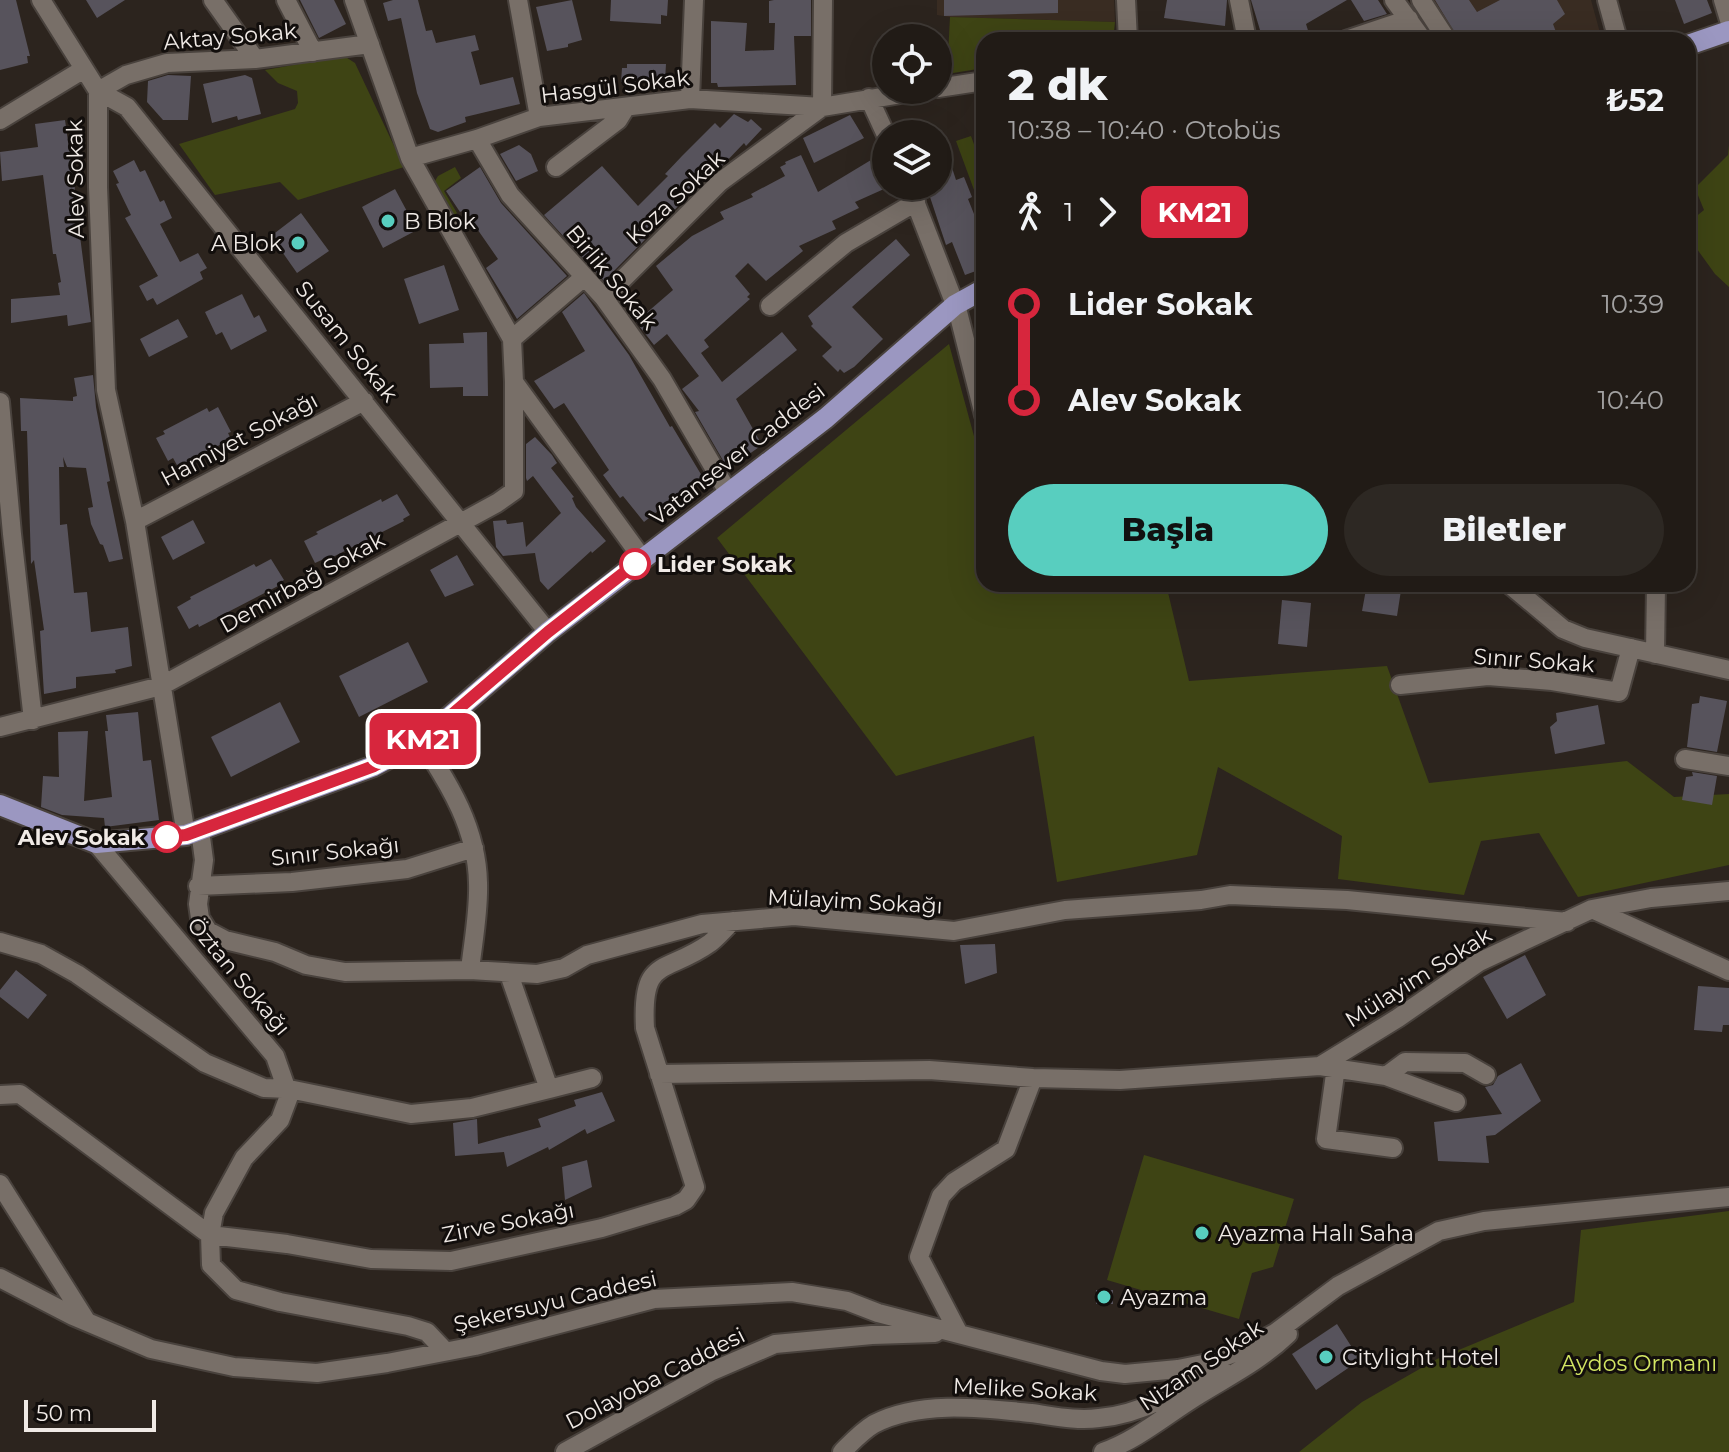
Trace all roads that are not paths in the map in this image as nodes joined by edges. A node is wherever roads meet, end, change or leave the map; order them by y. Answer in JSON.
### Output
{"nodes":[{"id":1,"x":41,"y":0,"type":"edge"},
{"id":2,"x":213,"y":0,"type":"edge"},
{"id":3,"x":286,"y":0,"type":"edge"},
{"id":4,"x":354,"y":0,"type":"edge"},
{"id":5,"x":518,"y":0,"type":"edge"},
{"id":6,"x":694,"y":0,"type":"edge"},
{"id":7,"x":823,"y":0,"type":"edge"},
{"id":8,"x":1126,"y":0,"type":"edge"},
{"id":9,"x":1239,"y":0,"type":"edge"},
{"id":10,"x":1394,"y":0,"type":"edge"},
{"id":11,"x":1421,"y":0,"type":"edge"},
{"id":12,"x":1607,"y":0,"type":"edge"},
{"id":13,"x":1723,"y":0,"type":"edge"},
{"id":14,"x":1409,"y":19,"type":"junction"},
{"id":15,"x":1729,"y":20,"type":"edge"},
{"id":16,"x":1729,"y":31,"type":"edge"},
{"id":17,"x":1128,"y":32,"type":"edge"},
{"id":18,"x":1245,"y":32,"type":"edge"},
{"id":19,"x":1370,"y":32,"type":"edge"},
{"id":20,"x":1418,"y":32,"type":"edge"},
{"id":21,"x":1442,"y":32,"type":"edge"},
{"id":22,"x":1616,"y":32,"type":"edge"},
{"id":23,"x":1696,"y":42,"type":"edge"},
{"id":24,"x":370,"y":44,"type":"junction"},
{"id":25,"x":313,"y":52,"type":"junction"},
{"id":26,"x":255,"y":59,"type":"junction"},
{"id":27,"x":84,"y":69,"type":"junction"},
{"id":28,"x":976,"y":82,"type":"edge"},
{"id":29,"x":952,"y":86,"type":"edge"},
{"id":30,"x":98,"y":91,"type":"junction"},
{"id":31,"x":869,"y":98,"type":"junction"},
{"id":32,"x":872,"y":98,"type":"edge"},
{"id":33,"x":690,"y":99,"type":"junction"},
{"id":34,"x":626,"y":107,"type":"junction"},
{"id":35,"x":822,"y":107,"type":"junction"},
{"id":36,"x":539,"y":117,"type":"junction"},
{"id":37,"x":0,"y":120,"type":"edge"},
{"id":38,"x":879,"y":120,"type":"edge"},
{"id":39,"x":477,"y":139,"type":"junction"},
{"id":40,"x":410,"y":158,"type":"junction"},
{"id":41,"x":556,"y":167,"type":"dead end"},
{"id":42,"x":905,"y":200,"type":"edge"},
{"id":43,"x":915,"y":200,"type":"edge"},
{"id":44,"x":583,"y":278,"type":"junction"},
{"id":45,"x":976,"y":293,"type":"edge"},
{"id":46,"x":604,"y":298,"type":"junction"},
{"id":47,"x":955,"y":305,"type":"junction"},
{"id":48,"x":770,"y":306,"type":"dead end"},
{"id":49,"x":512,"y":339,"type":"junction"},
{"id":50,"x":514,"y":382,"type":"junction"},
{"id":51,"x":976,"y":384,"type":"edge"},
{"id":52,"x":364,"y":401,"type":"junction"},
{"id":53,"x":0,"y":402,"type":"edge"},
{"id":54,"x":728,"y":492,"type":"junction"},
{"id":55,"x":135,"y":521,"type":"junction"},
{"id":56,"x":459,"y":524,"type":"junction"},
{"id":57,"x":642,"y":558,"type":"junction"},
{"id":58,"x":1519,"y":592,"type":"edge"},
{"id":59,"x":1656,"y":592,"type":"edge"},
{"id":60,"x":548,"y":632,"type":"junction"},
{"id":61,"x":1631,"y":648,"type":"junction"},
{"id":62,"x":1655,"y":654,"type":"junction"},
{"id":63,"x":1729,"y":670,"type":"edge"},
{"id":64,"x":1400,"y":685,"type":"dead end"},
{"id":65,"x":161,"y":686,"type":"junction"},
{"id":66,"x":33,"y":720,"type":"junction"},
{"id":67,"x":0,"y":727,"type":"edge"},
{"id":68,"x":421,"y":741,"type":"junction"},
{"id":69,"x":1685,"y":759,"type":"dead end"},
{"id":70,"x":1729,"y":766,"type":"edge"},
{"id":71,"x":0,"y":805,"type":"edge"},
{"id":72,"x":193,"y":832,"type":"junction"},
{"id":73,"x":96,"y":843,"type":"junction"},
{"id":74,"x":474,"y":848,"type":"junction"},
{"id":75,"x":198,"y":886,"type":"junction"},
{"id":76,"x":1729,"y":891,"type":"edge"},
{"id":77,"x":1592,"y":909,"type":"junction"},
{"id":78,"x":733,"y":921,"type":"junction"},
{"id":79,"x":1567,"y":922,"type":"junction"},
{"id":80,"x":0,"y":942,"type":"edge"},
{"id":81,"x":470,"y":970,"type":"junction"},
{"id":82,"x":1729,"y":971,"type":"edge"},
{"id":83,"x":509,"y":974,"type":"junction"},
{"id":84,"x":1328,"y":1067,"type":"junction"},
{"id":85,"x":659,"y":1074,"type":"junction"},
{"id":86,"x":1486,"y":1075,"type":"dead end"},
{"id":87,"x":1386,"y":1076,"type":"junction"},
{"id":88,"x":592,"y":1078,"type":"dead end"},
{"id":89,"x":1033,"y":1078,"type":"junction"},
{"id":90,"x":289,"y":1089,"type":"junction"},
{"id":91,"x":549,"y":1089,"type":"junction"},
{"id":92,"x":0,"y":1095,"type":"edge"},
{"id":93,"x":1456,"y":1102,"type":"dead end"},
{"id":94,"x":1393,"y":1148,"type":"dead end"},
{"id":95,"x":0,"y":1184,"type":"edge"},
{"id":96,"x":1729,"y":1197,"type":"edge"},
{"id":97,"x":210,"y":1235,"type":"junction"},
{"id":98,"x":0,"y":1278,"type":"edge"},
{"id":99,"x":1316,"y":1302,"type":"junction"},
{"id":100,"x":87,"y":1322,"type":"junction"},
{"id":101,"x":958,"y":1332,"type":"junction"},
{"id":102,"x":1249,"y":1347,"type":"junction"},
{"id":103,"x":445,"y":1351,"type":"junction"},
{"id":104,"x":565,"y":1452,"type":"edge"},
{"id":105,"x":842,"y":1452,"type":"edge"},
{"id":106,"x":1103,"y":1452,"type":"edge"}],
"edges":[{"from":1,"to":27,"type":"street"},
{"from":2,"to":26,"type":"street"},
{"from":3,"to":25,"type":"street"},
{"from":4,"to":24,"type":"street"},
{"from":5,"to":36,"type":"street"},
{"from":6,"to":33,"type":"street"},
{"from":7,"to":35,"type":"street"},
{"from":8,"to":17,"type":"street"},
{"from":9,"to":18,"type":"street"},
{"from":10,"to":14,"type":"street"},
{"from":11,"to":21,"type":"street"},
{"from":12,"to":22,"type":"street"},
{"from":13,"to":15,"type":"street"},
{"from":14,"to":19,"type":"street"},
{"from":14,"to":20,"type":"street"},
{"from":16,"to":23,"type":"main road"},
{"from":24,"to":25,"type":"street","name":"Aktay Sokak"},
{"from":24,"to":40,"type":"street"},
{"from":25,"to":26,"type":"street","name":"Aktay Sokak"},
{"from":26,"to":30,"type":"street","name":"Aktay Sokak"},
{"from":27,"to":30,"type":"street"},
{"from":27,"to":37,"type":"street"},
{"from":28,"to":29,"type":"street"},
{"from":30,"to":52,"type":"street","name":"Susam Sokak"},
{"from":30,"to":55,"type":"street","name":"Alev Sokak"},
{"from":31,"to":32,"type":"street","name":"Hasgül Sokak"},
{"from":31,"to":35,"type":"street","name":"Hasgül Sokak"},
{"from":31,"to":38,"type":"street"},
{"from":33,"to":34,"type":"street","name":"Hasgül Sokak"},
{"from":33,"to":35,"type":"street","name":"Hasgül Sokak"},
{"from":34,"to":36,"type":"street","name":"Hasgül Sokak"},
{"from":34,"to":41,"type":"street"},
{"from":35,"to":46,"type":"street","name":"Koza Sokak"},
{"from":36,"to":39,"type":"street","name":"Hasgül Sokak"},
{"from":39,"to":40,"type":"street","name":"Hasgül Sokak"},
{"from":39,"to":44,"type":"street","name":"Birlik Sokak"},
{"from":40,"to":49,"type":"street"},
{"from":42,"to":48,"type":"street"},
{"from":43,"to":47,"type":"street"},
{"from":44,"to":46,"type":"street","name":"Birlik Sokak"},
{"from":44,"to":49,"type":"street"},
{"from":45,"to":47,"type":"main road","name":"Vatansever Caddesi"},
{"from":46,"to":54,"type":"street","name":"Birlik Sokak"},
{"from":47,"to":51,"type":"street"},
{"from":47,"to":54,"type":"main road","name":"Vatansever Caddesi"},
{"from":49,"to":50,"type":"street"},
{"from":50,"to":56,"type":"street","name":"Demirbağ Sokak"},
{"from":50,"to":57,"type":"street"},
{"from":52,"to":55,"type":"street","name":"Hamiyet Sokağı"},
{"from":52,"to":56,"type":"street","name":"Susam Sokak"},
{"from":53,"to":66,"type":"street"},
{"from":54,"to":57,"type":"main road","name":"Vatansever Caddesi"},
{"from":55,"to":65,"type":"street","name":"Alev Sokak"},
{"from":56,"to":60,"type":"street","name":"Susam Sokak"},
{"from":56,"to":65,"type":"street","name":"Demirbağ Sokak"},
{"from":57,"to":60,"type":"main road","name":"Vatansever Caddesi"},
{"from":58,"to":61,"type":"street"},
{"from":59,"to":62,"type":"street"},
{"from":60,"to":68,"type":"main road","name":"Vatansever Caddesi"},
{"from":61,"to":62,"type":"street"},
{"from":61,"to":64,"type":"street","name":"Sınır Sokak"},
{"from":62,"to":63,"type":"street"},
{"from":65,"to":66,"type":"street","name":"Demirbağ Sokak"},
{"from":65,"to":72,"type":"street","name":"Alev Sokak"},
{"from":66,"to":67,"type":"street","name":"Demirbağ Sokak"},
{"from":68,"to":72,"type":"main road","name":"Vatansever Caddesi"},
{"from":68,"to":74,"type":"street"},
{"from":69,"to":70,"type":"street"},
{"from":71,"to":73,"type":"main road","name":"Vatansever Caddesi"},
{"from":72,"to":73,"type":"main road","name":"Vatansever Caddesi"},
{"from":72,"to":75,"type":"street","name":"Mülayim Sokağı"},
{"from":73,"to":90,"type":"street","name":"Öztan Sokağı"},
{"from":74,"to":75,"type":"street","name":"Sınır Sokağı"},
{"from":74,"to":81,"type":"street"},
{"from":75,"to":81,"type":"street","name":"Mülayim Sokağı"},
{"from":76,"to":77,"type":"street","name":"Mülayim Sokak"},
{"from":77,"to":79,"type":"street","name":"Mülayim Sokak"},
{"from":77,"to":82,"type":"street"},
{"from":78,"to":79,"type":"street","name":"Mülayim Sokağı"},
{"from":78,"to":83,"type":"street","name":"Mülayim Sokağı"},
{"from":78,"to":85,"type":"street","name":"Zirve Sokağı"},
{"from":79,"to":84,"type":"street","name":"Mülayim Sokak"},
{"from":80,"to":90,"type":"street"},
{"from":81,"to":83,"type":"street","name":"Mülayim Sokağı"},
{"from":83,"to":91,"type":"street"},
{"from":84,"to":87,"type":"street"},
{"from":84,"to":89,"type":"street"},
{"from":84,"to":94,"type":"street"},
{"from":85,"to":89,"type":"street"},
{"from":85,"to":97,"type":"street","name":"Zirve Sokağı"},
{"from":86,"to":87,"type":"street"},
{"from":87,"to":93,"type":"street"},
{"from":88,"to":91,"type":"street"},
{"from":89,"to":101,"type":"street"},
{"from":90,"to":91,"type":"street"},
{"from":90,"to":97,"type":"street"},
{"from":92,"to":97,"type":"street","name":"Zirve Sokağı"},
{"from":95,"to":100,"type":"street"},
{"from":96,"to":99,"type":"street"},
{"from":97,"to":103,"type":"street"},
{"from":98,"to":100,"type":"street","name":"Şekersuyu Caddesi"},
{"from":99,"to":102,"type":"street"},
{"from":99,"to":106,"type":"street","name":"Nizam Sokak"},
{"from":100,"to":103,"type":"street","name":"Şekersuyu Caddesi"},
{"from":101,"to":102,"type":"street","name":"Şekersuyu Caddesi"},
{"from":101,"to":103,"type":"street","name":"Şekersuyu Caddesi"},
{"from":101,"to":104,"type":"street","name":"Dolayoba Caddesi"},
{"from":102,"to":105,"type":"street","name":"Melike Sokak"}]}
